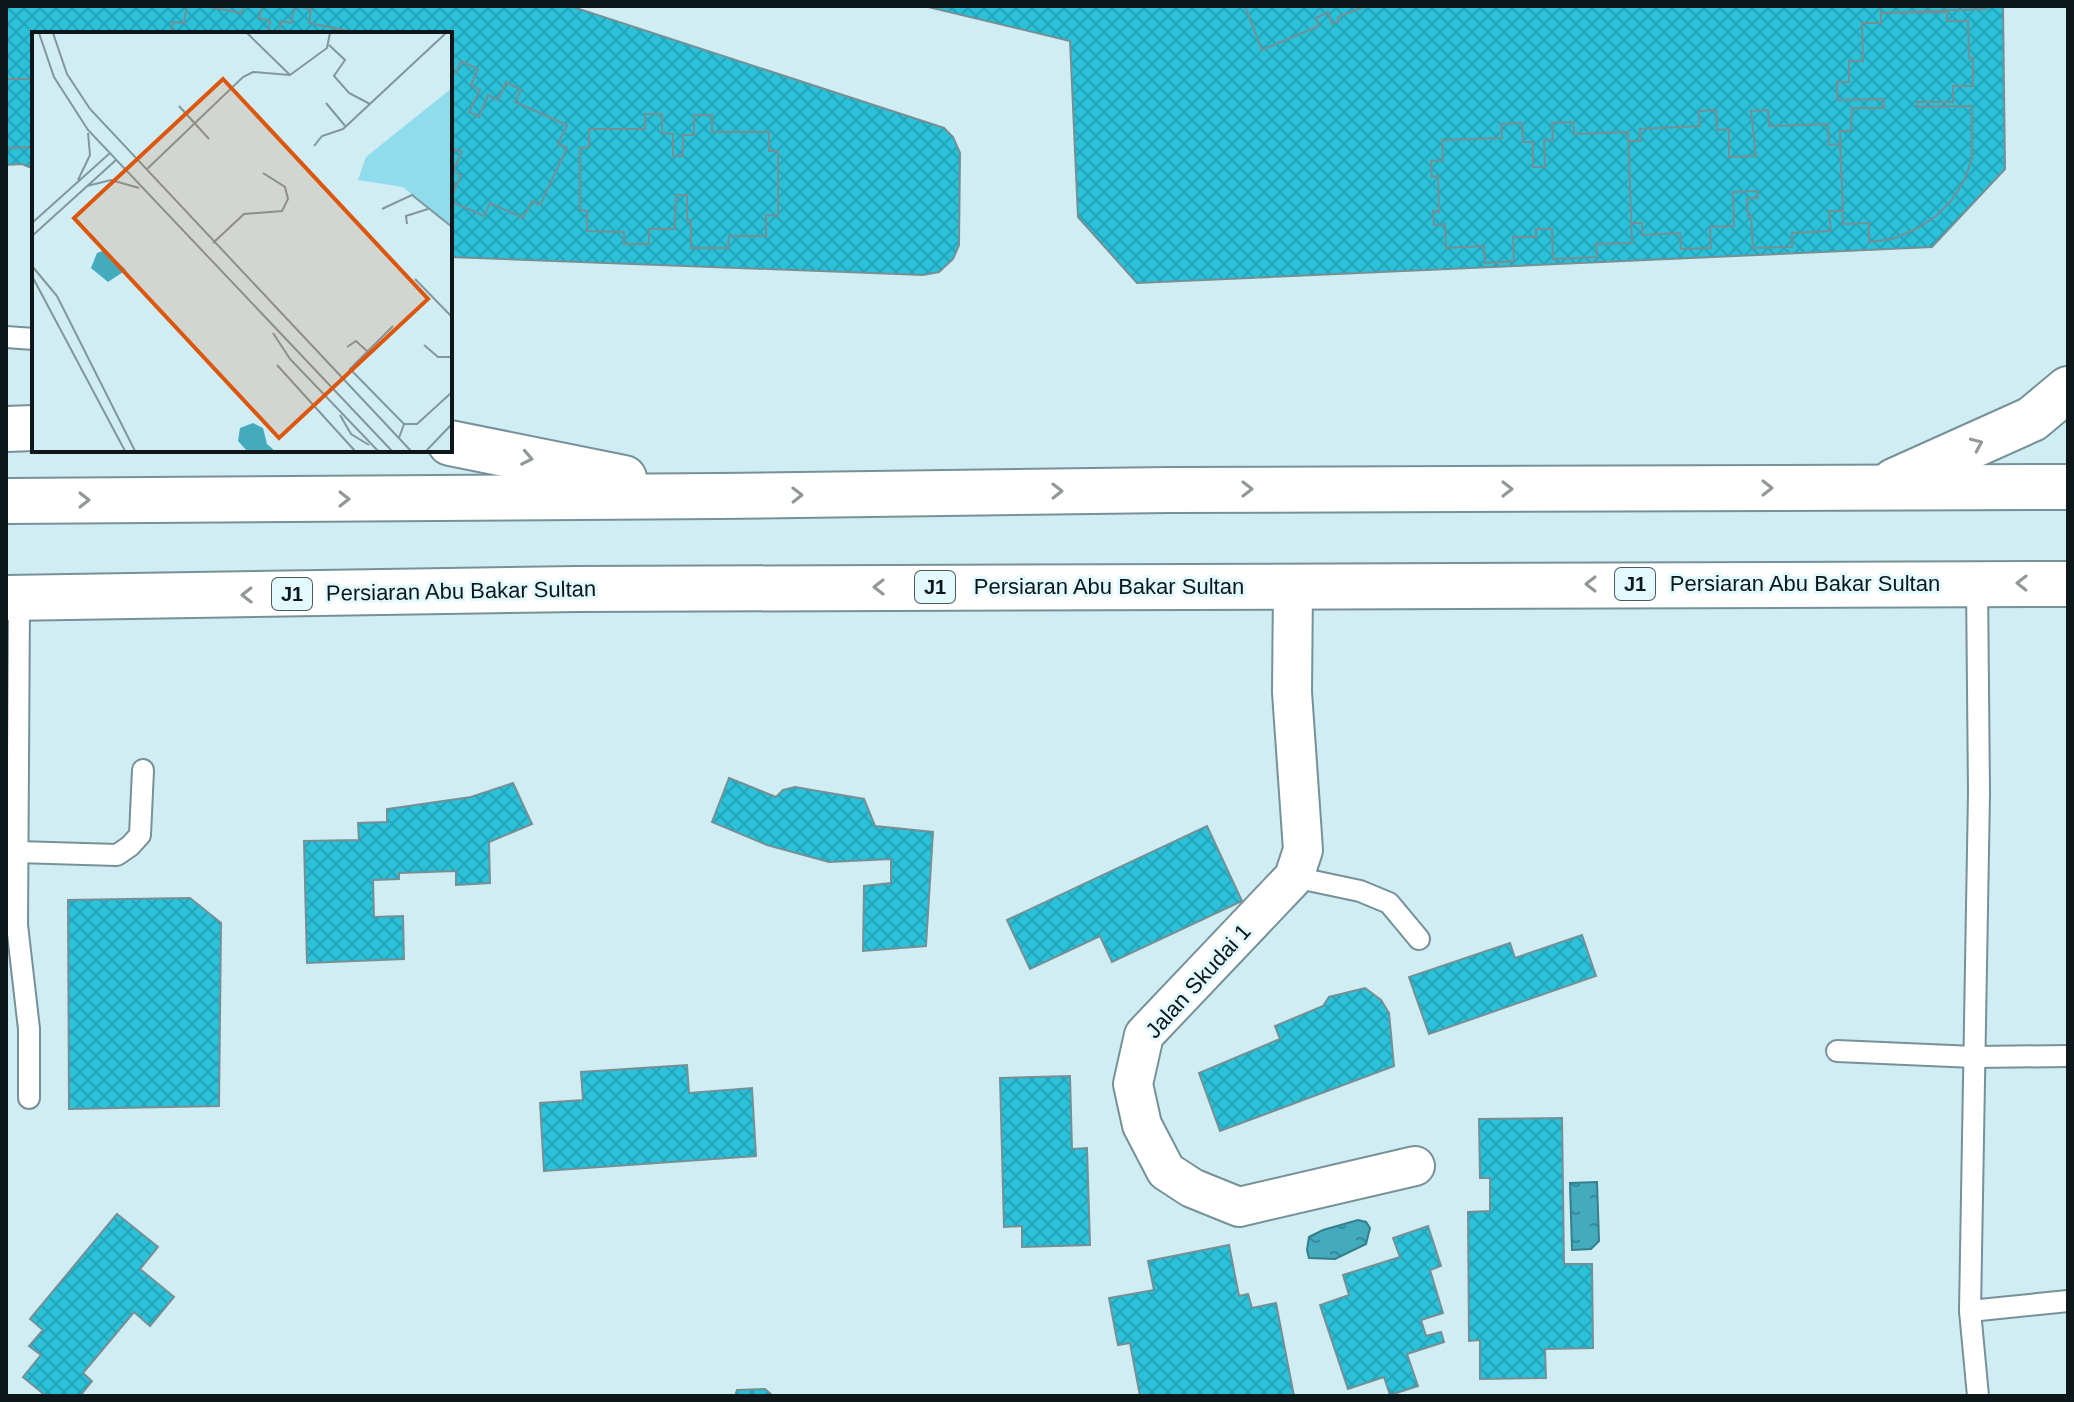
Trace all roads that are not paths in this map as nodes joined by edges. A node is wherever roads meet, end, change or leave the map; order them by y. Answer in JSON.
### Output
{"nodes":[{"id":1,"x":6,"y":337,"type":"edge"},
{"id":2,"x":32,"y":339,"type":"edge"},
{"id":3,"x":2068,"y":389,"type":"edge"},
{"id":4,"x":32,"y":428,"type":"edge"},
{"id":5,"x":6,"y":429,"type":"edge"},
{"id":6,"x":452,"y":443,"type":"edge"},
{"id":7,"x":1880,"y":487,"type":"junction"},
{"id":8,"x":2068,"y":487,"type":"edge"},
{"id":9,"x":719,"y":496,"type":"junction"},
{"id":10,"x":6,"y":501,"type":"edge"},
{"id":11,"x":1977,"y":583,"type":"junction"},
{"id":12,"x":2068,"y":584,"type":"edge"},
{"id":13,"x":1293,"y":585,"type":"junction"},
{"id":14,"x":13,"y":598,"type":"edge"},
{"id":15,"x":12,"y":682,"type":"edge"},
{"id":16,"x":143,"y":770,"type":"dead end"},
{"id":17,"x":18,"y":852,"type":"junction"},
{"id":18,"x":1294,"y":877,"type":"junction"},
{"id":19,"x":12,"y":925,"type":"edge"},
{"id":20,"x":1419,"y":939,"type":"dead end"},
{"id":21,"x":1837,"y":1051,"type":"dead end"},
{"id":22,"x":2068,"y":1056,"type":"edge"},
{"id":23,"x":1974,"y":1057,"type":"junction"},
{"id":24,"x":29,"y":1098,"type":"dead end"},
{"id":25,"x":1415,"y":1166,"type":"dead end"},
{"id":26,"x":2068,"y":1301,"type":"edge"},
{"id":27,"x":1970,"y":1311,"type":"junction"},
{"id":28,"x":1978,"y":1396,"type":"edge"}],
"edges":[{"from":1,"to":2,"type":"lane"},
{"from":7,"to":3,"type":"highway","one_way":true},
{"from":4,"to":5,"type":"highway"},
{"from":6,"to":9,"type":"highway","one_way":true},
{"from":7,"to":8,"type":"highway"},
{"from":9,"to":7,"type":"highway","one_way":true},
{"from":10,"to":9,"type":"highway","one_way":true},
{"from":12,"to":11,"type":"highway","name":"Persiaran Abu Bakar Sultan","number":"J1","one_way":true},
{"from":11,"to":13,"type":"highway","name":"Persiaran Abu Bakar Sultan","number":"J1","one_way":true},
{"from":11,"to":23,"type":"lane"},
{"from":13,"to":14,"type":"highway","name":"Persiaran Abu Bakar Sultan","number":"J1","one_way":true},
{"from":13,"to":18,"type":"street"},
{"from":14,"to":15,"type":"lane"},
{"from":15,"to":17,"type":"lane"},
{"from":16,"to":17,"type":"lane"},
{"from":17,"to":19,"type":"lane"},
{"from":18,"to":20,"type":"lane"},
{"from":18,"to":25,"type":"street","name":"Jalan Skudai 1"},
{"from":19,"to":24,"type":"lane"},
{"from":21,"to":23,"type":"lane"},
{"from":22,"to":23,"type":"lane"},
{"from":23,"to":27,"type":"lane"},
{"from":26,"to":27,"type":"lane"},
{"from":27,"to":28,"type":"lane"}]}
